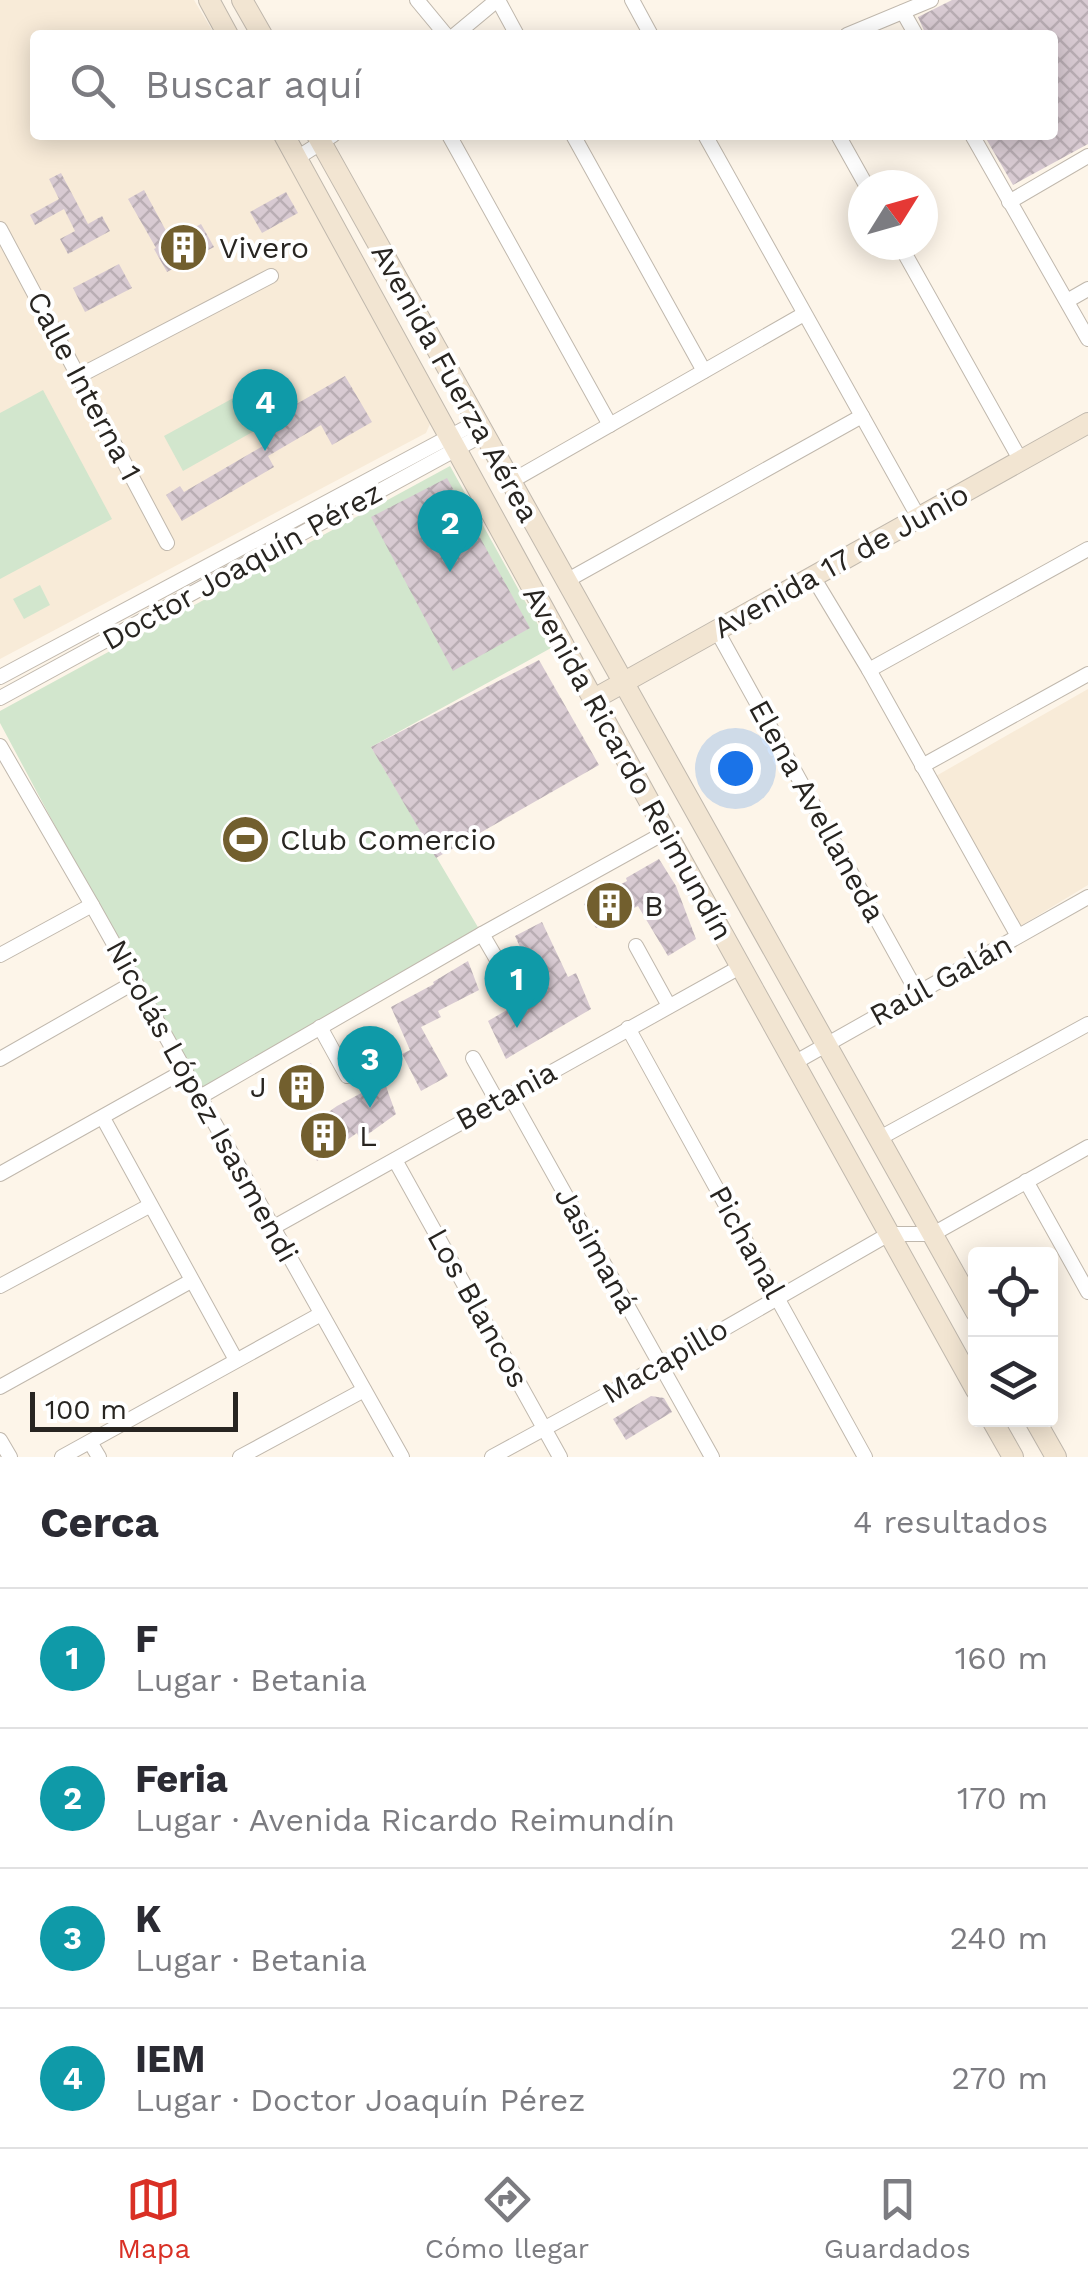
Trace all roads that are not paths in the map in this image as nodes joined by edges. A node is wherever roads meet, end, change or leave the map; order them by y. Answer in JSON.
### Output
{"nodes":[{"id":1,"x":208,"y":0,"type":"edge"},
{"id":2,"x":242,"y":0,"type":"edge"},
{"id":3,"x":417,"y":0,"type":"edge"},
{"id":4,"x":497,"y":0,"type":"edge"},
{"id":5,"x":931,"y":0,"type":"edge"},
{"id":6,"x":635,"y":1,"type":"edge"},
{"id":7,"x":903,"y":12,"type":"junction"},
{"id":8,"x":225,"y":30,"type":"edge"},
{"id":9,"x":259,"y":30,"type":"edge"},
{"id":10,"x":442,"y":30,"type":"edge"},
{"id":11,"x":461,"y":30,"type":"edge"},
{"id":12,"x":514,"y":30,"type":"edge"},
{"id":13,"x":649,"y":30,"type":"edge"},
{"id":14,"x":859,"y":30,"type":"edge"},
{"id":15,"x":913,"y":30,"type":"edge"},
{"id":16,"x":287,"y":140,"type":"edge"},
{"id":17,"x":321,"y":140,"type":"edge"},
{"id":18,"x":325,"y":140,"type":"edge"},
{"id":19,"x":452,"y":140,"type":"edge"},
{"id":20,"x":576,"y":140,"type":"edge"},
{"id":21,"x":708,"y":140,"type":"edge"},
{"id":22,"x":841,"y":140,"type":"edge"},
{"id":23,"x":975,"y":140,"type":"edge"},
{"id":24,"x":1088,"y":156,"type":"edge"},
{"id":25,"x":298,"y":158,"type":"junction"},
{"id":26,"x":858,"y":170,"type":"edge"},
{"id":27,"x":1009,"y":202,"type":"junction"},
{"id":28,"x":0,"y":229,"type":"edge"},
{"id":29,"x":908,"y":260,"type":"edge"},
{"id":30,"x":271,"y":276,"type":"dead end"},
{"id":31,"x":1088,"y":289,"type":"edge"},
{"id":32,"x":1067,"y":301,"type":"junction"},
{"id":33,"x":804,"y":314,"type":"junction"},
{"id":34,"x":1088,"y":339,"type":"edge"},
{"id":35,"x":704,"y":370,"type":"junction"},
{"id":36,"x":78,"y":376,"type":"junction"},
{"id":37,"x":862,"y":416,"type":"junction"},
{"id":38,"x":1088,"y":423,"type":"edge"},
{"id":39,"x":610,"y":425,"type":"junction"},
{"id":40,"x":481,"y":428,"type":"junction"},
{"id":41,"x":453,"y":443,"type":"junction"},
{"id":42,"x":1021,"y":461,"type":"junction"},
{"id":43,"x":510,"y":482,"type":"junction"},
{"id":44,"x":919,"y":518,"type":"junction"},
{"id":45,"x":168,"y":543,"type":"dead end"},
{"id":46,"x":1088,"y":549,"type":"edge"},
{"id":47,"x":814,"y":576,"type":"junction"},
{"id":48,"x":566,"y":581,"type":"junction"},
{"id":49,"x":718,"y":630,"type":"junction"},
{"id":50,"x":869,"y":670,"type":"junction"},
{"id":51,"x":1088,"y":674,"type":"edge"},
{"id":52,"x":0,"y":676,"type":"edge"},
{"id":53,"x":623,"y":682,"type":"junction"},
{"id":54,"x":0,"y":698,"type":"edge"},
{"id":55,"x":594,"y":698,"type":"junction"},
{"id":56,"x":0,"y":746,"type":"edge"},
{"id":57,"x":922,"y":766,"type":"junction"},
{"id":58,"x":666,"y":832,"type":"junction"},
{"id":59,"x":1088,"y":897,"type":"edge"},
{"id":60,"x":92,"y":905,"type":"junction"},
{"id":61,"x":0,"y":933,"type":"edge"},
{"id":62,"x":482,"y":934,"type":"junction"},
{"id":63,"x":1018,"y":936,"type":"junction"},
{"id":64,"x":636,"y":946,"type":"dead end"},
{"id":65,"x":5,"y":952,"type":"edge"},
{"id":66,"x":740,"y":967,"type":"junction"},
{"id":67,"x":135,"y":982,"type":"junction"},
{"id":68,"x":917,"y":992,"type":"junction"},
{"id":69,"x":517,"y":994,"type":"dead end"},
{"id":70,"x":668,"y":1006,"type":"junction"},
{"id":71,"x":1088,"y":1024,"type":"edge"},
{"id":72,"x":320,"y":1027,"type":"junction"},
{"id":73,"x":628,"y":1028,"type":"junction"},
{"id":74,"x":826,"y":1045,"type":"junction"},
{"id":75,"x":472,"y":1058,"type":"dead end"},
{"id":76,"x":0,"y":1059,"type":"edge"},
{"id":77,"x":794,"y":1062,"type":"junction"},
{"id":78,"x":184,"y":1071,"type":"junction"},
{"id":79,"x":346,"y":1076,"type":"dead end"},
{"id":80,"x":200,"y":1097,"type":"junction"},
{"id":81,"x":503,"y":1098,"type":"junction"},
{"id":82,"x":102,"y":1118,"type":"junction"},
{"id":83,"x":878,"y":1138,"type":"junction"},
{"id":84,"x":1088,"y":1147,"type":"edge"},
{"id":85,"x":395,"y":1160,"type":"junction"},
{"id":86,"x":0,"y":1174,"type":"edge"},
{"id":87,"x":1026,"y":1181,"type":"junction"},
{"id":88,"x":149,"y":1206,"type":"junction"},
{"id":89,"x":274,"y":1227,"type":"junction"},
{"id":90,"x":889,"y":1234,"type":"junction"},
{"id":91,"x":933,"y":1234,"type":"junction"},
{"id":92,"x":191,"y":1281,"type":"junction"},
{"id":93,"x":0,"y":1286,"type":"edge"},
{"id":94,"x":1088,"y":1292,"type":"edge"},
{"id":95,"x":777,"y":1297,"type":"junction"},
{"id":96,"x":968,"y":1297,"type":"edge"},
{"id":97,"x":321,"y":1314,"type":"junction"},
{"id":98,"x":236,"y":1360,"type":"junction"},
{"id":99,"x":661,"y":1365,"type":"junction"},
{"id":100,"x":968,"y":1376,"type":"edge"},
{"id":101,"x":0,"y":1387,"type":"edge"},
{"id":102,"x":364,"y":1390,"type":"junction"},
{"id":103,"x":996,"y":1427,"type":"edge"},
{"id":104,"x":1039,"y":1427,"type":"edge"},
{"id":105,"x":544,"y":1428,"type":"junction"},
{"id":106,"x":0,"y":1440,"type":"edge"},
{"id":107,"x":90,"y":1442,"type":"junction"},
{"id":108,"x":10,"y":1457,"type":"edge"},
{"id":109,"x":62,"y":1457,"type":"edge"},
{"id":110,"x":99,"y":1457,"type":"edge"},
{"id":111,"x":240,"y":1457,"type":"edge"},
{"id":112,"x":402,"y":1457,"type":"edge"},
{"id":113,"x":492,"y":1457,"type":"edge"},
{"id":114,"x":560,"y":1457,"type":"edge"},
{"id":115,"x":712,"y":1457,"type":"edge"},
{"id":116,"x":864,"y":1457,"type":"edge"},
{"id":117,"x":1013,"y":1457,"type":"edge"},
{"id":118,"x":1056,"y":1457,"type":"edge"}],
"edges":[{"from":1,"to":8,"type":"street"},
{"from":2,"to":9,"type":"street"},
{"from":3,"to":10,"type":"street"},
{"from":4,"to":11,"type":"street"},
{"from":4,"to":12,"type":"street"},
{"from":5,"to":7,"type":"street"},
{"from":6,"to":13,"type":"street"},
{"from":7,"to":14,"type":"street"},
{"from":7,"to":15,"type":"street"},
{"from":16,"to":25,"type":"street","name":"Avenida Ricardo Reimundín"},
{"from":17,"to":25,"type":"street"},
{"from":18,"to":40,"type":"street","name":"Avenida Fuerza Aérea"},
{"from":19,"to":39,"type":"street"},
{"from":20,"to":35,"type":"street"},
{"from":21,"to":33,"type":"street"},
{"from":22,"to":26,"type":"street"},
{"from":23,"to":27,"type":"street"},
{"from":24,"to":27,"type":"street"},
{"from":25,"to":41,"type":"street","name":"Avenida Ricardo Reimundín"},
{"from":27,"to":32,"type":"street"},
{"from":28,"to":36,"type":"street","name":"Calle Interna 1"},
{"from":29,"to":42,"type":"street"},
{"from":30,"to":36,"type":"street"},
{"from":31,"to":32,"type":"street"},
{"from":32,"to":34,"type":"street"},
{"from":33,"to":35,"type":"street"},
{"from":33,"to":37,"type":"street"},
{"from":35,"to":39,"type":"street"},
{"from":36,"to":45,"type":"street","name":"Calle Interna 1"},
{"from":37,"to":44,"type":"street"},
{"from":37,"to":48,"type":"street"},
{"from":38,"to":42,"type":"street","name":"Avenida 17 de Junio"},
{"from":39,"to":43,"type":"street"},
{"from":40,"to":41,"type":"street","name":"Doctor Joaquín Pérez"},
{"from":40,"to":43,"type":"street","name":"Avenida Fuerza Aérea"},
{"from":41,"to":52,"type":"street","name":"Doctor Joaquín Pérez"},
{"from":41,"to":54,"type":"street","name":"Doctor Joaquín Pérez"},
{"from":41,"to":55,"type":"street","name":"Avenida Ricardo Reimundín"},
{"from":42,"to":44,"type":"street","name":"Avenida 17 de Junio"},
{"from":43,"to":48,"type":"street","name":"Avenida Fuerza Aérea"},
{"from":44,"to":47,"type":"street","name":"Avenida 17 de Junio"},
{"from":46,"to":50,"type":"street"},
{"from":47,"to":49,"type":"street","name":"Avenida 17 de Junio"},
{"from":47,"to":50,"type":"street"},
{"from":48,"to":53,"type":"street","name":"Avenida Fuerza Aérea"},
{"from":49,"to":53,"type":"street","name":"Avenida 17 de Junio"},
{"from":49,"to":68,"type":"street","name":"Elena Avellaneda"},
{"from":50,"to":57,"type":"street"},
{"from":51,"to":57,"type":"street"},
{"from":53,"to":55,"type":"street","name":"Avenida 17 de Junio"},
{"from":53,"to":74,"type":"street","name":"Avenida Ricardo Reimundín"},
{"from":55,"to":58,"type":"street","name":"Avenida Ricardo Reimundín"},
{"from":56,"to":60,"type":"street","name":"Nicolás López Isasmendi"},
{"from":57,"to":63,"type":"street"},
{"from":58,"to":62,"type":"street"},
{"from":58,"to":66,"type":"street","name":"Avenida Ricardo Reimundín"},
{"from":59,"to":63,"type":"street","name":"Raúl Galán"},
{"from":60,"to":65,"type":"street"},
{"from":60,"to":67,"type":"street","name":"Nicolás López Isasmendi"},
{"from":61,"to":65,"type":"street"},
{"from":62,"to":69,"type":"street"},
{"from":62,"to":72,"type":"street"},
{"from":63,"to":68,"type":"street","name":"Raúl Galán"},
{"from":64,"to":70,"type":"street"},
{"from":66,"to":70,"type":"street","name":"Betania"},
{"from":66,"to":77,"type":"street","name":"Avenida Ricardo Reimundín"},
{"from":67,"to":76,"type":"street"},
{"from":67,"to":78,"type":"street","name":"Nicolás López Isasmendi"},
{"from":68,"to":74,"type":"street","name":"Raúl Galán"},
{"from":70,"to":73,"type":"street","name":"Betania"},
{"from":71,"to":83,"type":"street"},
{"from":72,"to":79,"type":"street"},
{"from":72,"to":80,"type":"street"},
{"from":73,"to":81,"type":"street","name":"Betania"},
{"from":73,"to":95,"type":"street","name":"Pichanal"},
{"from":74,"to":77,"type":"street","name":"Raúl Galán"},
{"from":74,"to":83,"type":"street","name":"Avenida Ricardo Reimundín"},
{"from":75,"to":81,"type":"street","name":"Jasimaná"},
{"from":77,"to":90,"type":"street","name":"Avenida Ricardo Reimundín"},
{"from":78,"to":80,"type":"street","name":"Nicolás López Isasmendi"},
{"from":78,"to":82,"type":"street"},
{"from":80,"to":89,"type":"street","name":"Nicolás López Isasmendi"},
{"from":81,"to":85,"type":"street","name":"Betania"},
{"from":81,"to":99,"type":"street","name":"Jasimaná"},
{"from":82,"to":86,"type":"street"},
{"from":82,"to":88,"type":"street"},
{"from":83,"to":91,"type":"street","name":"Avenida Ricardo Reimundín"},
{"from":84,"to":87,"type":"street"},
{"from":85,"to":89,"type":"street","name":"Betania"},
{"from":85,"to":105,"type":"street","name":"Los Blancos"},
{"from":87,"to":91,"type":"street"},
{"from":87,"to":94,"type":"street"},
{"from":88,"to":92,"type":"street"},
{"from":88,"to":93,"type":"street"},
{"from":89,"to":97,"type":"street","name":"Nicolás López Isasmendi"},
{"from":90,"to":91,"type":"street"},
{"from":90,"to":95,"type":"street","name":"Macapillo"},
{"from":90,"to":100,"type":"street","name":"Avenida Ricardo Reimundín"},
{"from":91,"to":96,"type":"street","name":"Avenida Ricardo Reimundín"},
{"from":92,"to":98,"type":"street"},
{"from":92,"to":101,"type":"street"},
{"from":95,"to":99,"type":"street","name":"Macapillo"},
{"from":95,"to":116,"type":"street","name":"Pichanal"},
{"from":97,"to":98,"type":"street"},
{"from":97,"to":102,"type":"street","name":"Nicolás López Isasmendi"},
{"from":98,"to":107,"type":"street"},
{"from":99,"to":105,"type":"street","name":"Macapillo"},
{"from":99,"to":115,"type":"street","name":"Jasimaná"},
{"from":102,"to":111,"type":"street"},
{"from":102,"to":112,"type":"street","name":"Nicolás López Isasmendi"},
{"from":103,"to":117,"type":"street"},
{"from":104,"to":118,"type":"street"},
{"from":105,"to":113,"type":"street","name":"Macapillo"},
{"from":105,"to":114,"type":"street","name":"Los Blancos"},
{"from":106,"to":108,"type":"street"},
{"from":107,"to":109,"type":"street"},
{"from":107,"to":110,"type":"street"}]}
